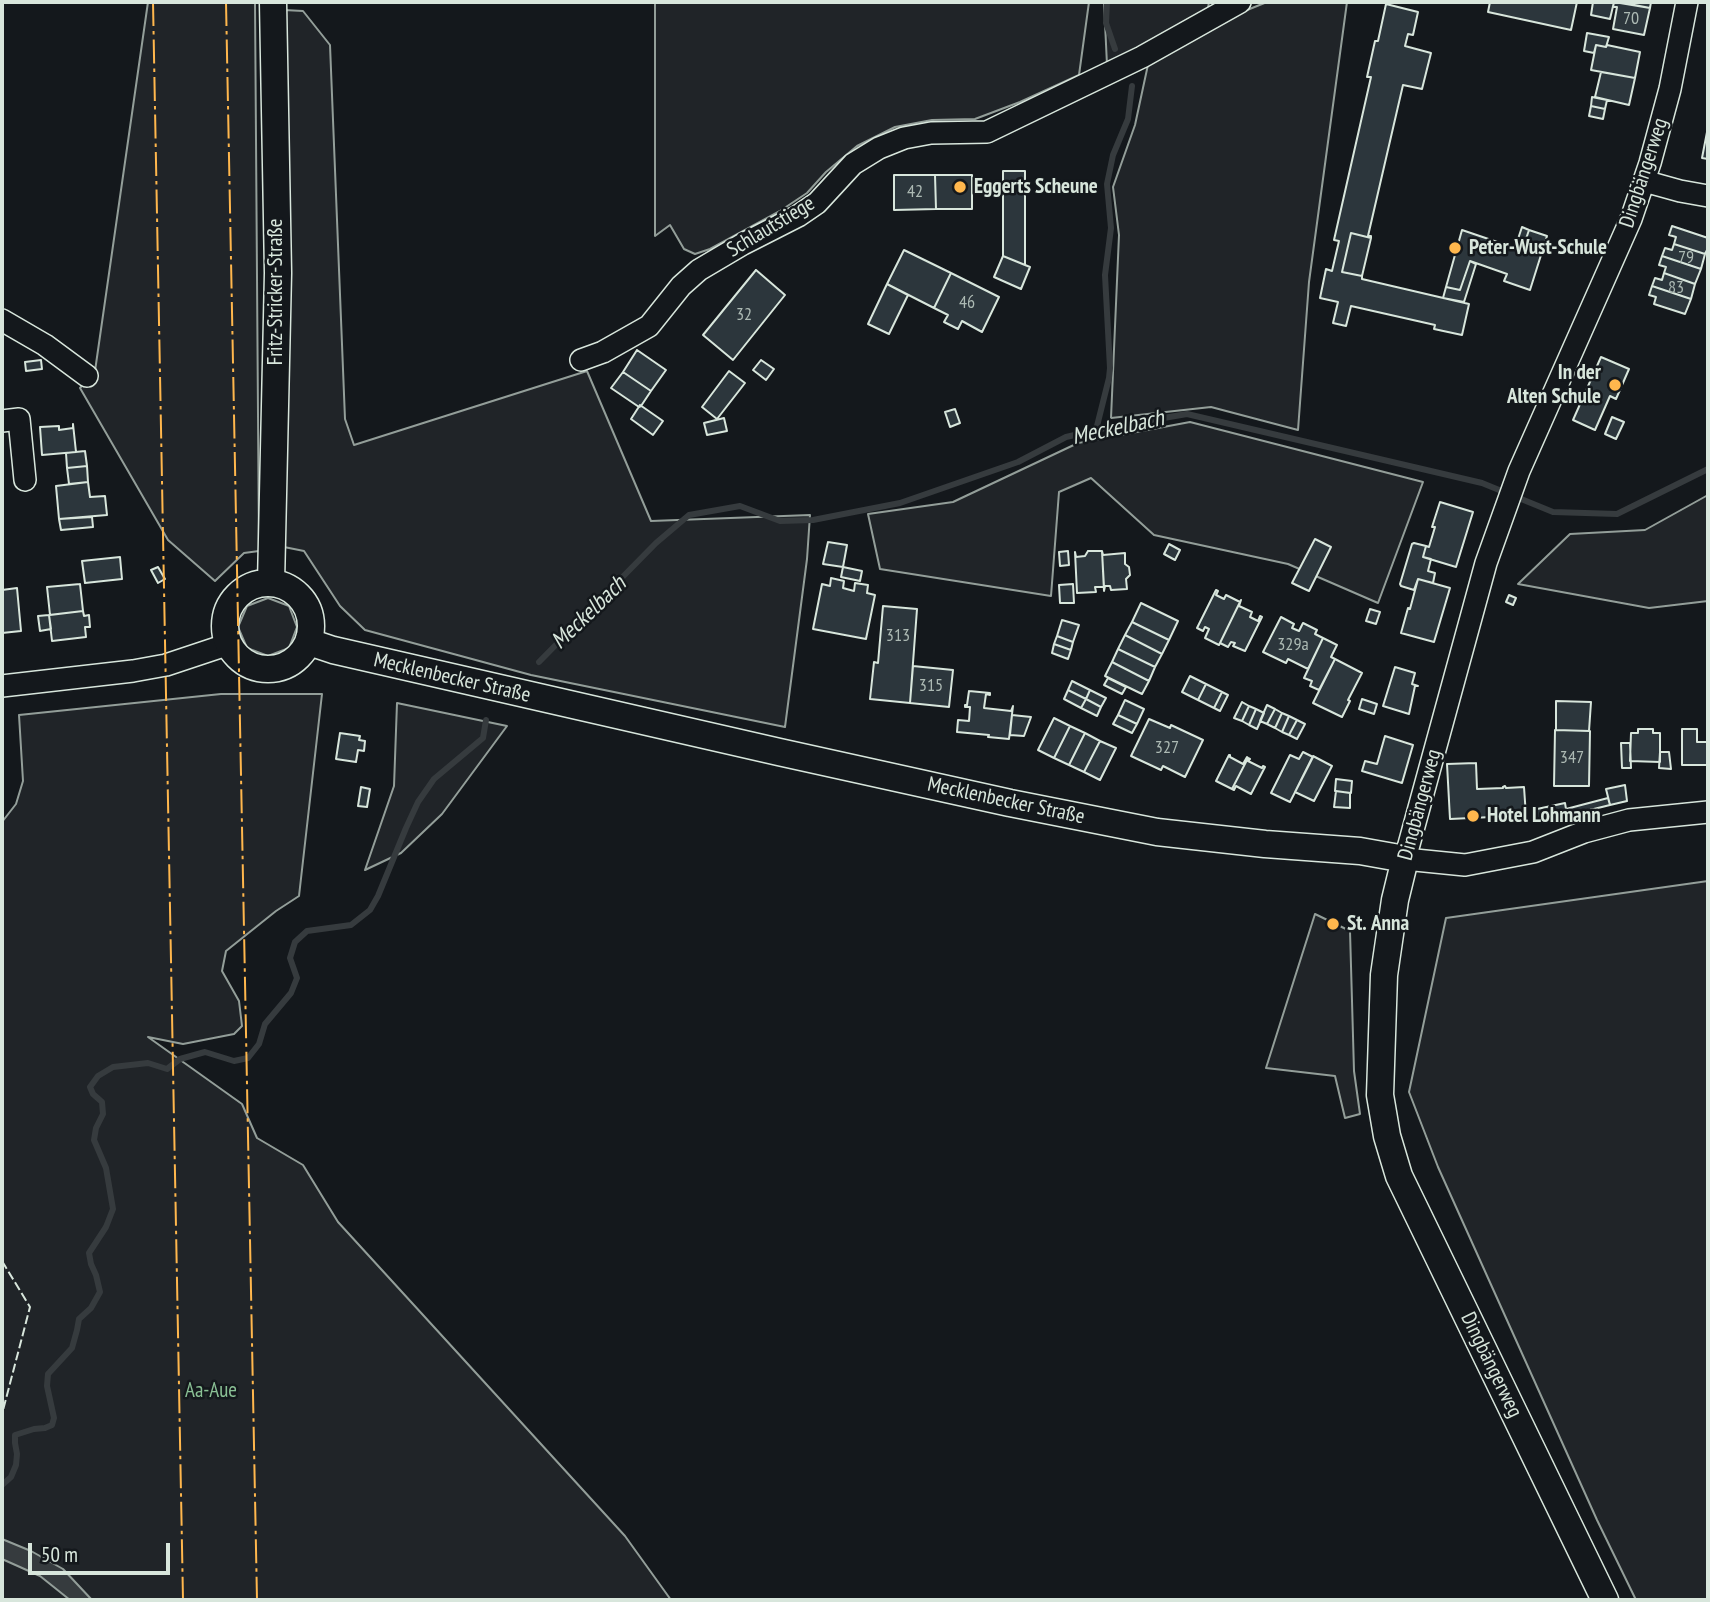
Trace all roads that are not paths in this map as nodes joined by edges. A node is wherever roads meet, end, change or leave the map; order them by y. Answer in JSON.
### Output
{"nodes":[{"id":1,"x":273,"y":2,"type":"edge"},
{"id":2,"x":1240,"y":2,"type":"edge"},
{"id":3,"x":1687,"y":2,"type":"edge"},
{"id":4,"x":1644,"y":181,"type":"junction"},
{"id":5,"x":1708,"y":196,"type":"edge"},
{"id":6,"x":2,"y":320,"type":"edge"},
{"id":7,"x":581,"y":360,"type":"dead end"},
{"id":8,"x":87,"y":376,"type":"dead end"},
{"id":9,"x":2,"y":421,"type":"edge"},
{"id":10,"x":25,"y":480,"type":"dead end"},
{"id":11,"x":271,"y":583,"type":"junction"},
{"id":12,"x":309,"y":642,"type":"junction"},
{"id":13,"x":229,"y":645,"type":"junction"},
{"id":14,"x":2,"y":686,"type":"edge"},
{"id":15,"x":1708,"y":812,"type":"edge"},
{"id":16,"x":1405,"y":859,"type":"junction"},
{"id":17,"x":1605,"y":1600,"type":"edge"}],
"edges":[{"from":1,"to":11,"type":"main road","name":"Fritz-Stricker-Straße"},
{"from":2,"to":7,"type":"street","name":"Schlautstiege"},
{"from":3,"to":4,"type":"street","name":"Dingbängerweg"},
{"from":4,"to":5,"type":"street"},
{"from":4,"to":16,"type":"street","name":"Dingbängerweg"},
{"from":6,"to":8,"type":"street"},
{"from":9,"to":10,"type":"street"},
{"from":11,"to":12,"type":"main road"},
{"from":11,"to":13,"type":"main road"},
{"from":12,"to":13,"type":"main road"},
{"from":12,"to":16,"type":"main road","name":"Mecklenbecker Straße"},
{"from":13,"to":14,"type":"street"},
{"from":15,"to":16,"type":"street","name":"Mecklenbecker Straße"},
{"from":16,"to":17,"type":"main road","name":"Dingbängerweg"}]}
